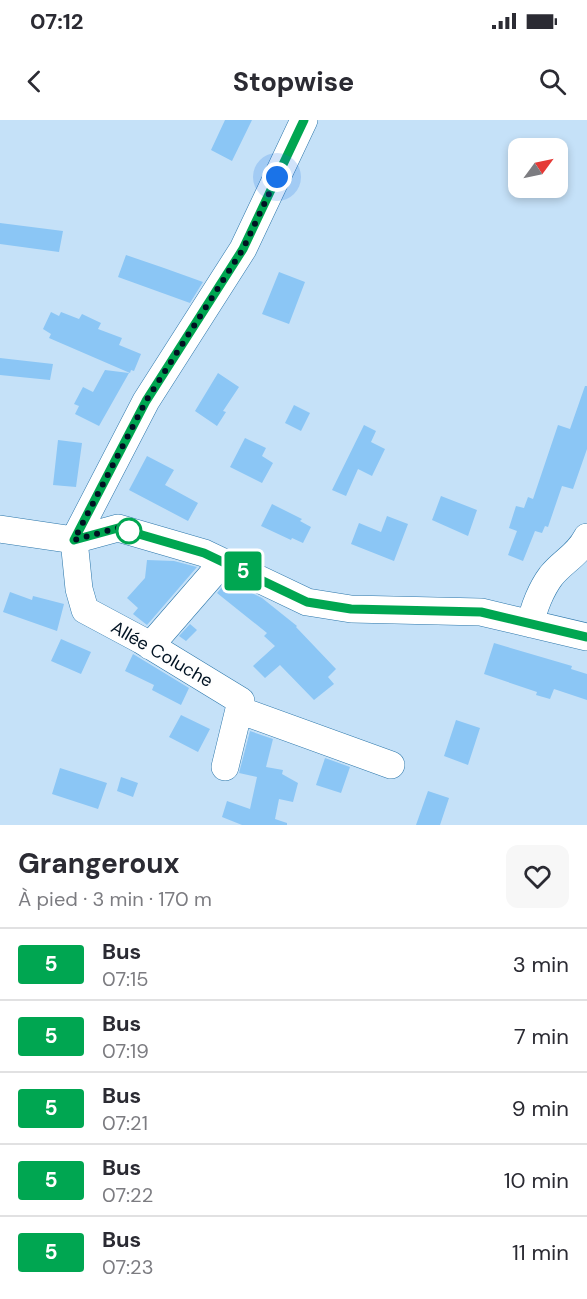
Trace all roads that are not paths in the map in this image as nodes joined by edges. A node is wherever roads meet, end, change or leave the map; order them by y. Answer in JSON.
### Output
{"nodes":[{"id":1,"x":304,"y":120,"type":"edge"},
{"id":2,"x":0,"y":529,"type":"edge"},
{"id":3,"x":587,"y":537,"type":"edge"},
{"id":4,"x":74,"y":540,"type":"junction"},
{"id":5,"x":223,"y":562,"type":"junction"},
{"id":6,"x":531,"y":624,"type":"junction"},
{"id":7,"x":587,"y":637,"type":"edge"},
{"id":8,"x":150,"y":645,"type":"junction"},
{"id":9,"x":239,"y":710,"type":"junction"},
{"id":10,"x":391,"y":765,"type":"dead end"},
{"id":11,"x":225,"y":767,"type":"dead end"}],
"edges":[{"from":1,"to":4,"type":"street"},
{"from":2,"to":4,"type":"street"},
{"from":3,"to":6,"type":"street"},
{"from":4,"to":5,"type":"street"},
{"from":4,"to":8,"type":"street","name":"Allée Coluche"},
{"from":5,"to":6,"type":"street"},
{"from":5,"to":8,"type":"street"},
{"from":6,"to":7,"type":"street"},
{"from":8,"to":9,"type":"street","name":"Allée Coluche"},
{"from":9,"to":10,"type":"street"},
{"from":9,"to":11,"type":"street"}]}
